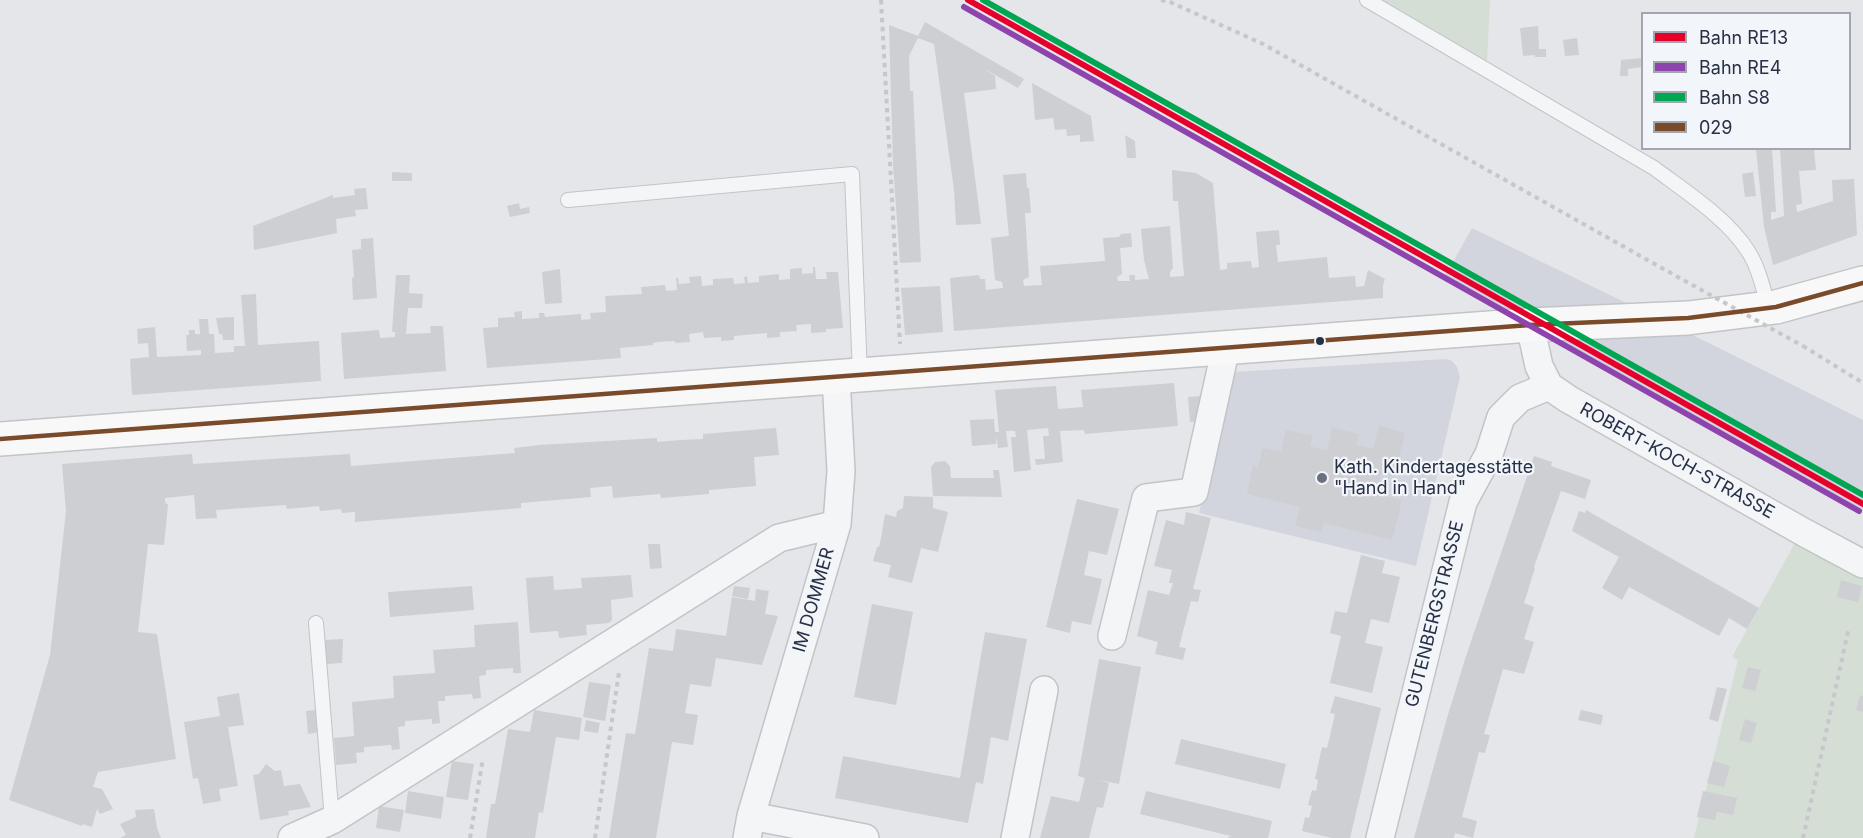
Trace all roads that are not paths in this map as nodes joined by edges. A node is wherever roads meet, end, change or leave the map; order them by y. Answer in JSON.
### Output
{"nodes":[{"id":1,"x":1366,"y":0,"type":"edge"},
{"id":2,"x":568,"y":200,"type":"dead end"},
{"id":3,"x":1863,"y":283,"type":"edge"},
{"id":4,"x":1769,"y":308,"type":"junction"},
{"id":5,"x":1530,"y":325,"type":"junction"},
{"id":6,"x":1226,"y":347,"type":"junction"},
{"id":7,"x":848,"y":376,"type":"junction"},
{"id":8,"x":1549,"y":386,"type":"junction"},
{"id":9,"x":0,"y":439,"type":"edge"},
{"id":10,"x":837,"y":524,"type":"junction"},
{"id":11,"x":1863,"y":564,"type":"edge"},
{"id":12,"x":316,"y":623,"type":"dead end"},
{"id":13,"x":1112,"y":636,"type":"dead end"},
{"id":14,"x":1044,"y":690,"type":"dead end"},
{"id":15,"x":333,"y":820,"type":"junction"},
{"id":16,"x":749,"y":827,"type":"edge"},
{"id":17,"x":292,"y":838,"type":"edge"},
{"id":18,"x":865,"y":838,"type":"edge"},
{"id":19,"x":1015,"y":838,"type":"edge"},
{"id":20,"x":1380,"y":838,"type":"edge"}],
"edges":[{"from":1,"to":4,"type":"lane"},
{"from":2,"to":7,"type":"lane"},
{"from":3,"to":4,"type":"street"},
{"from":4,"to":5,"type":"street"},
{"from":5,"to":6,"type":"street"},
{"from":5,"to":8,"type":"street"},
{"from":6,"to":7,"type":"street"},
{"from":6,"to":13,"type":"street"},
{"from":7,"to":9,"type":"street"},
{"from":7,"to":10,"type":"street","name":"IM DOMMER"},
{"from":8,"to":11,"type":"street","name":"ROBERT-KOCH-STRASSE"},
{"from":8,"to":20,"type":"street","name":"GUTENBERGSTRASSE"},
{"from":10,"to":15,"type":"street"},
{"from":10,"to":16,"type":"street","name":"IM DOMMER"},
{"from":12,"to":15,"type":"lane"},
{"from":14,"to":19,"type":"street"},
{"from":15,"to":17,"type":"street"},
{"from":16,"to":18,"type":"street","name":"IM DOMMER"}]}
